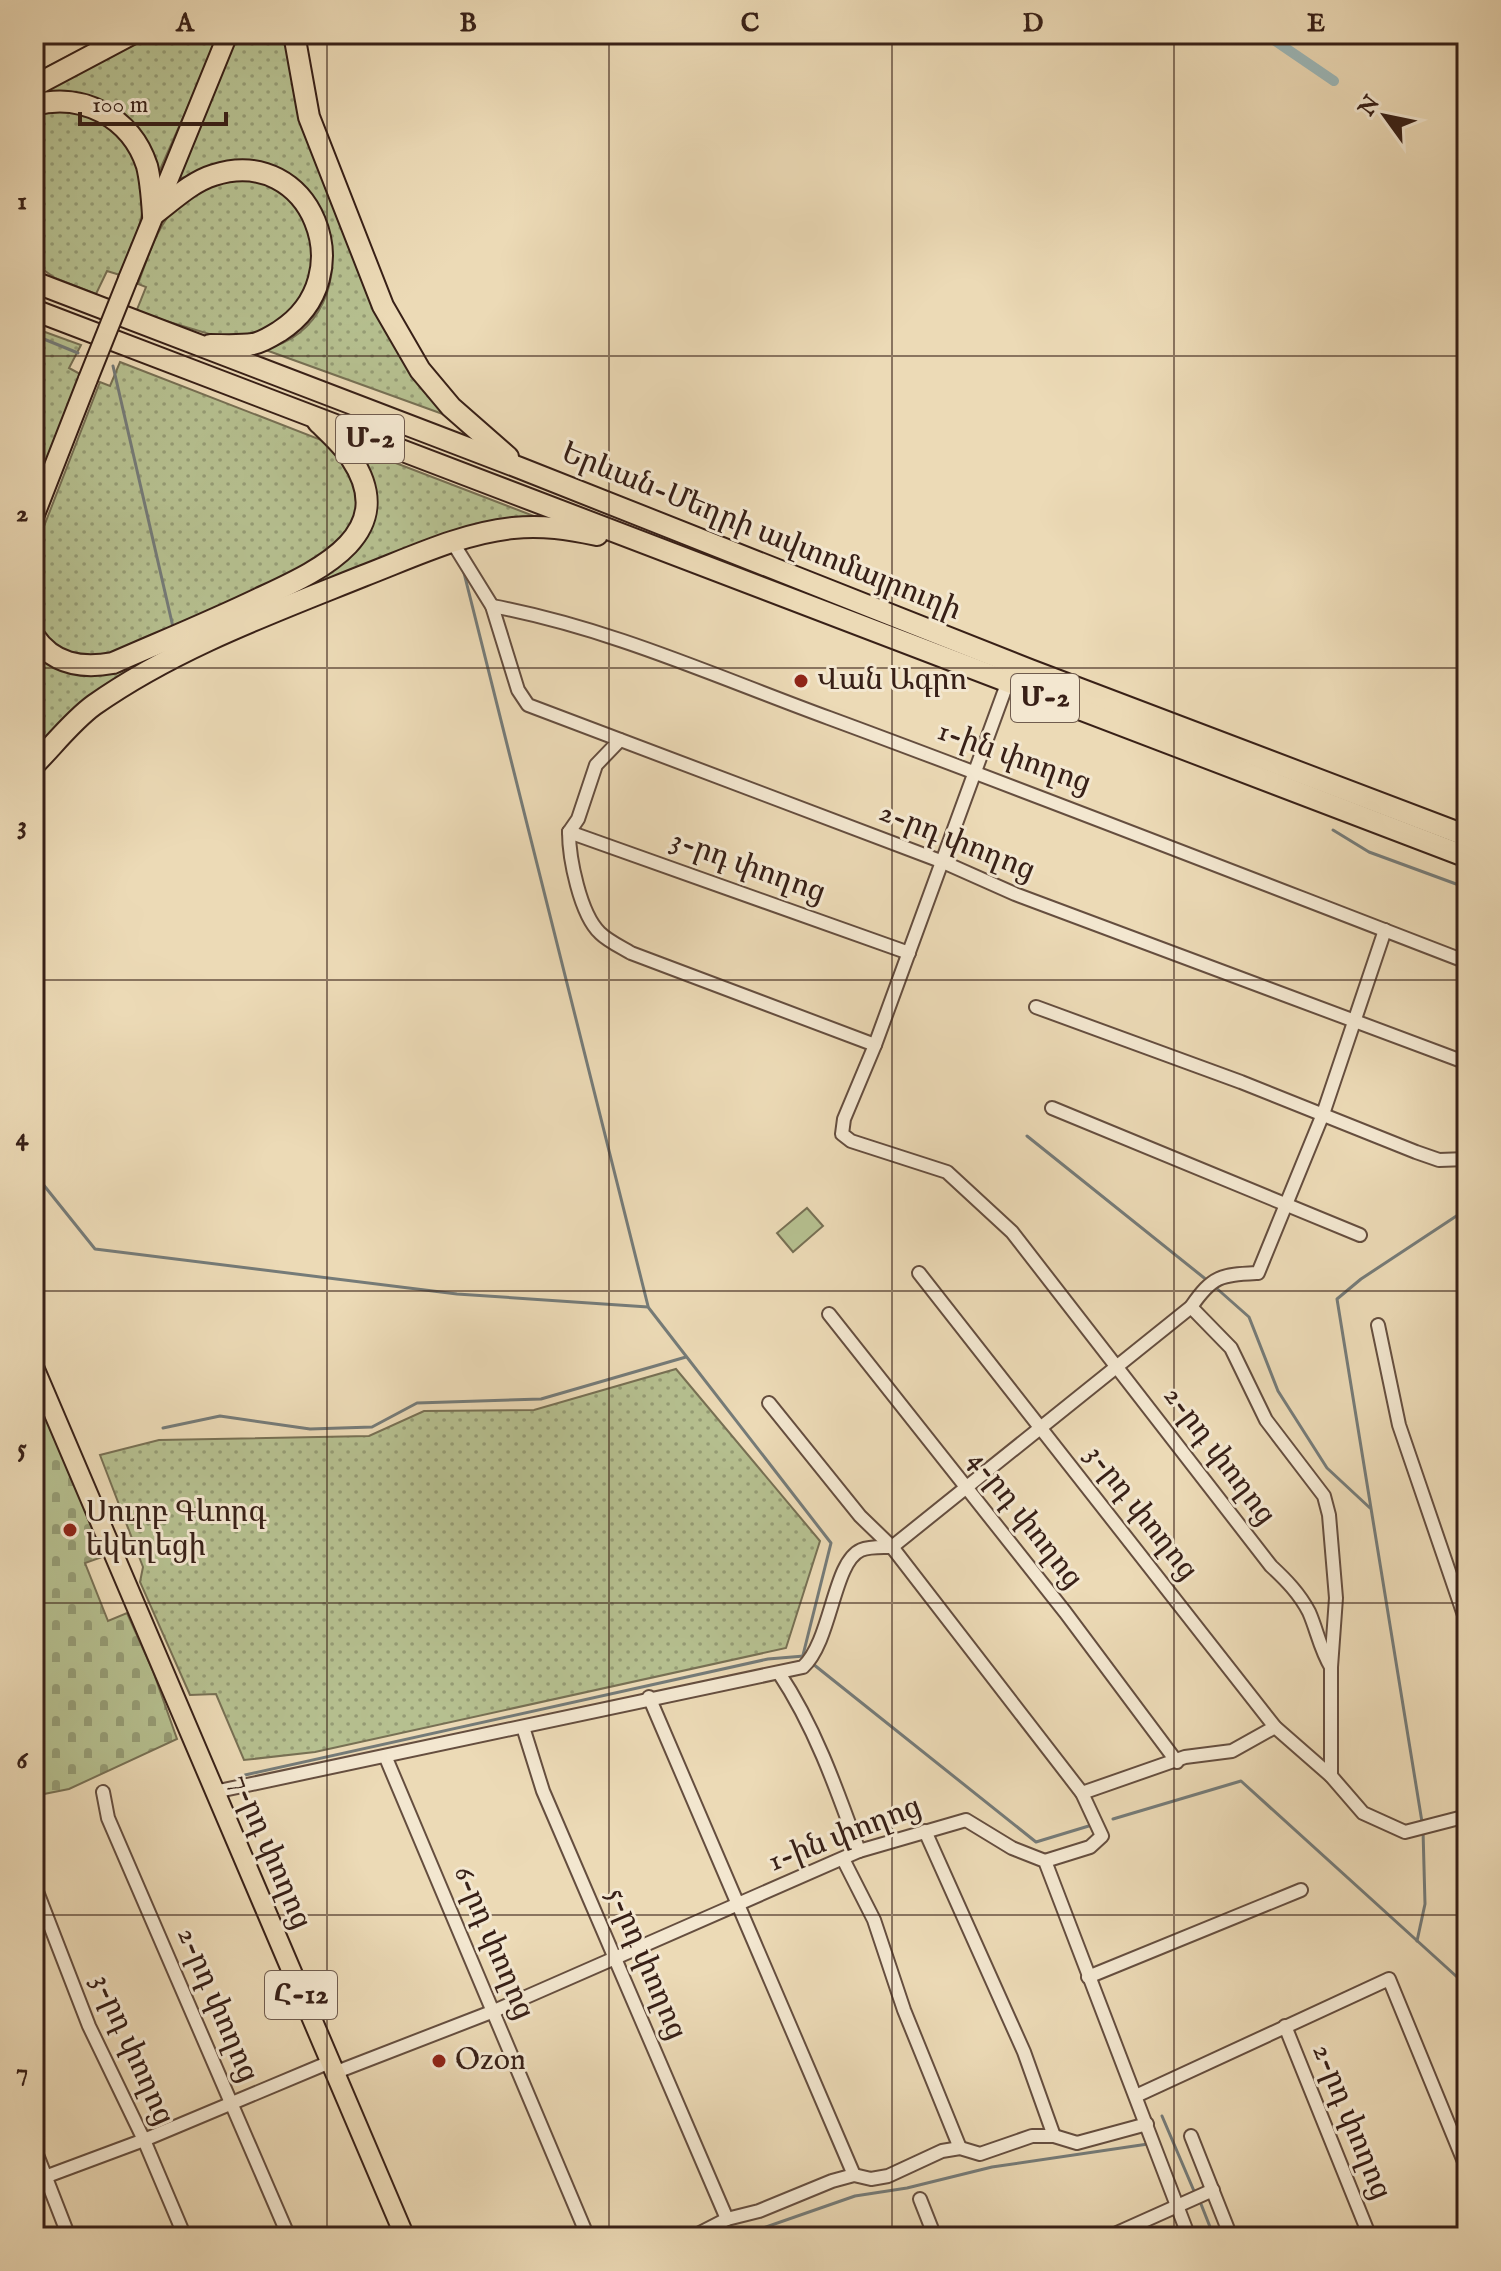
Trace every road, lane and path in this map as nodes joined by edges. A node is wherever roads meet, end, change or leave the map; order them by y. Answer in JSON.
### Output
{"nodes":[{"id":1,"x":132,"y":34,"type":"edge"},
{"id":2,"x":228,"y":34,"type":"edge"},
{"id":3,"x":294,"y":34,"type":"edge"},
{"id":4,"x":34,"y":86,"type":"edge"},
{"id":5,"x":34,"y":105,"type":"edge"},
{"id":6,"x":153,"y":215,"type":"junction"},
{"id":7,"x":34,"y":273,"type":"edge"},
{"id":8,"x":34,"y":282,"type":"edge"},
{"id":9,"x":54,"y":289,"type":"junction"},
{"id":10,"x":34,"y":310,"type":"edge"},
{"id":11,"x":198,"y":346,"type":"junction"},
{"id":12,"x":316,"y":419,"type":"junction"},
{"id":13,"x":520,"y":468,"type":"junction"},
{"id":14,"x":34,"y":517,"type":"edge"},
{"id":15,"x":625,"y":536,"type":"junction"},
{"id":16,"x":453,"y":543,"type":"junction"},
{"id":17,"x":492,"y":606,"type":"junction"},
{"id":18,"x":34,"y":636,"type":"edge"},
{"id":19,"x":1007,"y":684,"type":"junction"},
{"id":20,"x":620,"y":740,"type":"junction"},
{"id":21,"x":34,"y":765,"type":"edge"},
{"id":22,"x":974,"y":771,"type":"junction"},
{"id":23,"x":569,"y":832,"type":"junction"},
{"id":24,"x":1467,"y":836,"type":"edge"},
{"id":25,"x":1467,"y":857,"type":"edge"},
{"id":26,"x":943,"y":862,"type":"junction"},
{"id":27,"x":1385,"y":930,"type":"junction"},
{"id":28,"x":909,"y":953,"type":"junction"},
{"id":29,"x":1467,"y":962,"type":"edge"},
{"id":30,"x":1036,"y":1007,"type":"dead end"},
{"id":31,"x":1356,"y":1021,"type":"junction"},
{"id":32,"x":875,"y":1045,"type":"junction"},
{"id":33,"x":1467,"y":1063,"type":"edge"},
{"id":34,"x":1052,"y":1108,"type":"dead end"},
{"id":35,"x":1323,"y":1114,"type":"junction"},
{"id":36,"x":1467,"y":1159,"type":"edge"},
{"id":37,"x":1286,"y":1203,"type":"junction"},
{"id":38,"x":1360,"y":1235,"type":"dead end"},
{"id":39,"x":919,"y":1273,"type":"dead end"},
{"id":40,"x":1191,"y":1307,"type":"junction"},
{"id":41,"x":829,"y":1314,"type":"dead end"},
{"id":42,"x":1378,"y":1325,"type":"dead end"},
{"id":43,"x":34,"y":1367,"type":"edge"},
{"id":44,"x":1118,"y":1367,"type":"junction"},
{"id":45,"x":769,"y":1403,"type":"dead end"},
{"id":46,"x":1042,"y":1427,"type":"junction"},
{"id":47,"x":967,"y":1486,"type":"junction"},
{"id":48,"x":892,"y":1547,"type":"junction"},
{"id":49,"x":1467,"y":1624,"type":"edge"},
{"id":50,"x":1331,"y":1667,"type":"junction"},
{"id":51,"x":779,"y":1673,"type":"junction"},
{"id":52,"x":649,"y":1697,"type":"junction"},
{"id":53,"x":523,"y":1727,"type":"junction"},
{"id":54,"x":1275,"y":1727,"type":"junction"},
{"id":55,"x":386,"y":1758,"type":"junction"},
{"id":56,"x":1177,"y":1762,"type":"junction"},
{"id":57,"x":1331,"y":1776,"type":"junction"},
{"id":58,"x":103,"y":1792,"type":"dead end"},
{"id":59,"x":214,"y":1792,"type":"junction"},
{"id":60,"x":1082,"y":1793,"type":"junction"},
{"id":61,"x":1467,"y":1816,"type":"edge"},
{"id":62,"x":925,"y":1831,"type":"junction"},
{"id":63,"x":859,"y":1851,"type":"junction"},
{"id":64,"x":843,"y":1859,"type":"junction"},
{"id":65,"x":1045,"y":1861,"type":"junction"},
{"id":66,"x":34,"y":1884,"type":"edge"},
{"id":67,"x":1301,"y":1890,"type":"dead end"},
{"id":68,"x":739,"y":1906,"type":"junction"},
{"id":69,"x":616,"y":1959,"type":"junction"},
{"id":70,"x":1088,"y":1977,"type":"junction"},
{"id":71,"x":494,"y":2011,"type":"junction"},
{"id":72,"x":1285,"y":2026,"type":"junction"},
{"id":73,"x":332,"y":2068,"type":"junction"},
{"id":74,"x":1138,"y":2095,"type":"junction"},
{"id":75,"x":231,"y":2104,"type":"junction"},
{"id":76,"x":1147,"y":2124,"type":"junction"},
{"id":77,"x":1054,"y":2136,"type":"junction"},
{"id":78,"x":1191,"y":2136,"type":"dead end"},
{"id":79,"x":144,"y":2140,"type":"junction"},
{"id":80,"x":34,"y":2147,"type":"edge"},
{"id":81,"x":960,"y":2148,"type":"junction"},
{"id":82,"x":1467,"y":2169,"type":"edge"},
{"id":83,"x":854,"y":2175,"type":"junction"},
{"id":84,"x":40,"y":2179,"type":"edge"},
{"id":85,"x":1213,"y":2190,"type":"junction"},
{"id":86,"x":920,"y":2199,"type":"dead end"},
{"id":87,"x":1177,"y":2207,"type":"junction"},
{"id":88,"x":727,"y":2219,"type":"junction"},
{"id":89,"x":69,"y":2237,"type":"edge"},
{"id":90,"x":185,"y":2237,"type":"edge"},
{"id":91,"x":289,"y":2237,"type":"edge"},
{"id":92,"x":405,"y":2237,"type":"edge"},
{"id":93,"x":588,"y":2237,"type":"edge"},
{"id":94,"x":692,"y":2237,"type":"edge"},
{"id":95,"x":935,"y":2237,"type":"edge"},
{"id":96,"x":1108,"y":2237,"type":"edge"},
{"id":97,"x":1189,"y":2237,"type":"edge"},
{"id":98,"x":1231,"y":2237,"type":"edge"},
{"id":99,"x":1370,"y":2237,"type":"edge"}],
"edges":[{"from":1,"to":4,"type":"highway"},
{"from":2,"to":6,"type":"main road"},
{"from":3,"to":13,"type":"highway"},
{"from":5,"to":6,"type":"highway"},
{"from":6,"to":11,"type":"highway"},
{"from":6,"to":14,"type":"main road","bridge":true},
{"from":7,"to":9,"type":"highway"},
{"from":8,"to":9,"type":"highway","name":"Երևան-Մեղրի ավտոմայրուղի","number":"Մ-2"},
{"from":9,"to":11,"type":"highway","name":"Երևան-Մեղրի ավտոմայրուղի","number":"Մ-2"},
{"from":10,"to":12,"type":"highway","name":"Երևան-Մեղրի ավտոմայրուղի","number":"Մ-2"},
{"from":11,"to":13,"type":"highway","name":"Երևան-Մեղրի ավտոմայրուղի","number":"Մ-2"},
{"from":12,"to":15,"type":"highway","name":"Երևան-Մեղրի ավտոմայրուղի","number":"Մ-2"},
{"from":12,"to":18,"type":"highway"},
{"from":13,"to":24,"type":"highway","name":"Երևան-Մեղրի ավտոմայրուղի","number":"Մ-2"},
{"from":15,"to":16,"type":"highway"},
{"from":15,"to":19,"type":"highway","name":"Երևան-Մեղրի ավտոմայրուղի","number":"Մ-2"},
{"from":16,"to":17,"type":"street","name":"2-րդ փողոց"},
{"from":16,"to":21,"type":"highway"},
{"from":17,"to":20,"type":"street","name":"2-րդ փողոց"},
{"from":17,"to":22,"type":"street","name":"1-ին փողոց"},
{"from":19,"to":22,"type":"street"},
{"from":19,"to":25,"type":"highway","name":"Երևան-Մեղրի ավտոմայրուղի","number":"Մ-2"},
{"from":20,"to":23,"type":"street"},
{"from":20,"to":26,"type":"street","name":"2-րդ փողոց"},
{"from":22,"to":26,"type":"street"},
{"from":22,"to":27,"type":"street","name":"1-ին փողոց"},
{"from":23,"to":28,"type":"street","name":"3-րդ փողոց"},
{"from":23,"to":32,"type":"street"},
{"from":26,"to":28,"type":"street"},
{"from":26,"to":31,"type":"street","name":"2-րդ փողոց"},
{"from":27,"to":29,"type":"street","name":"1-ին փողոց"},
{"from":27,"to":31,"type":"street"},
{"from":28,"to":32,"type":"street"},
{"from":30,"to":35,"type":"street"},
{"from":31,"to":33,"type":"street","name":"2-րդ փողոց"},
{"from":31,"to":35,"type":"street"},
{"from":32,"to":44,"type":"street","name":"2-րդ փողոց"},
{"from":34,"to":37,"type":"street"},
{"from":35,"to":36,"type":"street"},
{"from":35,"to":37,"type":"street"},
{"from":37,"to":38,"type":"street"},
{"from":37,"to":40,"type":"street"},
{"from":39,"to":46,"type":"street","name":"3-րդ փողոց"},
{"from":40,"to":44,"type":"street"},
{"from":40,"to":50,"type":"street"},
{"from":41,"to":47,"type":"street","name":"4-րդ փողոց"},
{"from":42,"to":49,"type":"street"},
{"from":43,"to":59,"type":"main road","name":"7-րդ փողոց","number":"Հ-12"},
{"from":44,"to":46,"type":"street"},
{"from":44,"to":50,"type":"street","name":"2-րդ փողոց"},
{"from":45,"to":48,"type":"street"},
{"from":46,"to":47,"type":"street"},
{"from":46,"to":54,"type":"street","name":"3-րդ փողոց"},
{"from":47,"to":48,"type":"street"},
{"from":47,"to":56,"type":"street","name":"4-րդ փողոց"},
{"from":48,"to":51,"type":"street"},
{"from":48,"to":60,"type":"street"},
{"from":50,"to":57,"type":"street","name":"2-րդ փողոց"},
{"from":51,"to":52,"type":"street"},
{"from":51,"to":63,"type":"street"},
{"from":52,"to":53,"type":"street"},
{"from":52,"to":68,"type":"street"},
{"from":53,"to":55,"type":"street"},
{"from":53,"to":69,"type":"street","name":"5-րդ փողոց"},
{"from":54,"to":56,"type":"street"},
{"from":54,"to":57,"type":"street","name":"3-րդ փողոց"},
{"from":55,"to":59,"type":"street"},
{"from":55,"to":71,"type":"street","name":"6-րդ փողոց"},
{"from":56,"to":60,"type":"street"},
{"from":57,"to":61,"type":"street","name":"3-րդ փողոց"},
{"from":58,"to":75,"type":"street","name":"2-րդ փողոց"},
{"from":59,"to":73,"type":"main road","name":"7-րդ փողոց","number":"Հ-12"},
{"from":60,"to":65,"type":"street"},
{"from":62,"to":63,"type":"street","name":"1-ին փողոց"},
{"from":62,"to":65,"type":"street","name":"1-ին փողոց"},
{"from":62,"to":77,"type":"street"},
{"from":63,"to":64,"type":"street","name":"1-ին փողոց"},
{"from":64,"to":68,"type":"street","name":"1-ին փողոց"},
{"from":64,"to":81,"type":"street"},
{"from":65,"to":70,"type":"street"},
{"from":66,"to":79,"type":"street","name":"3-րդ փողոց"},
{"from":67,"to":70,"type":"street"},
{"from":68,"to":69,"type":"street","name":"1-ին փողոց"},
{"from":68,"to":83,"type":"street"},
{"from":69,"to":71,"type":"street","name":"1-ին փողոց"},
{"from":69,"to":88,"type":"street","name":"5-րդ փողոց"},
{"from":70,"to":74,"type":"street"},
{"from":71,"to":73,"type":"street","name":"1-ին փողոց"},
{"from":71,"to":93,"type":"street","name":"6-րդ փողոց"},
{"from":72,"to":74,"type":"street"},
{"from":72,"to":82,"type":"street"},
{"from":72,"to":99,"type":"street","name":"2-րդ փողոց"},
{"from":73,"to":75,"type":"street","name":"1-ին փողոց"},
{"from":73,"to":92,"type":"main road","name":"7-րդ փողոց","number":"Հ-12"},
{"from":74,"to":76,"type":"street"},
{"from":75,"to":79,"type":"street","name":"1-ին փողոց"},
{"from":75,"to":91,"type":"street","name":"2-րդ փողոց"},
{"from":76,"to":77,"type":"street"},
{"from":76,"to":87,"type":"street"},
{"from":77,"to":81,"type":"street"},
{"from":78,"to":85,"type":"street"},
{"from":79,"to":84,"type":"street","name":"1-ին փողոց"},
{"from":79,"to":90,"type":"street","name":"3-րդ փողոց"},
{"from":80,"to":84,"type":"street"},
{"from":81,"to":83,"type":"street"},
{"from":83,"to":88,"type":"street"},
{"from":84,"to":89,"type":"street"},
{"from":85,"to":87,"type":"street"},
{"from":85,"to":98,"type":"street"},
{"from":86,"to":95,"type":"street"},
{"from":87,"to":96,"type":"street"},
{"from":87,"to":97,"type":"street"},
{"from":88,"to":94,"type":"street"}]}
